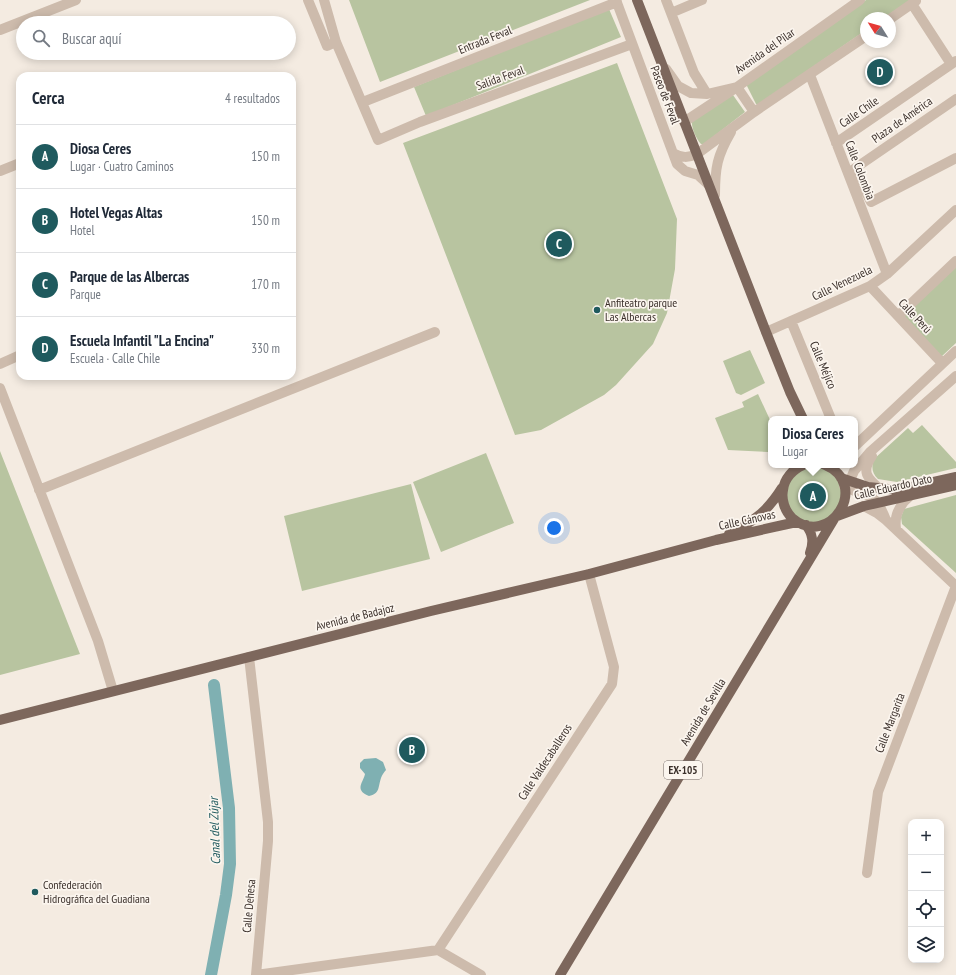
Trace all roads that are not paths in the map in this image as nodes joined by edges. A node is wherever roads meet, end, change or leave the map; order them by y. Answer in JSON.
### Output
{"nodes":[{"id":1,"x":76,"y":0,"type":"edge"},
{"id":2,"x":308,"y":0,"type":"edge"},
{"id":3,"x":324,"y":0,"type":"edge"},
{"id":4,"x":637,"y":0,"type":"edge"},
{"id":5,"x":666,"y":0,"type":"edge"},
{"id":6,"x":702,"y":0,"type":"edge"},
{"id":7,"x":860,"y":0,"type":"edge"},
{"id":8,"x":617,"y":1,"type":"edge"},
{"id":9,"x":914,"y":2,"type":"edge"},
{"id":10,"x":671,"y":13,"type":"junction"},
{"id":11,"x":896,"y":15,"type":"edge"},
{"id":12,"x":35,"y":16,"type":"edge"},
{"id":13,"x":16,"y":24,"type":"edge"},
{"id":14,"x":0,"y":30,"type":"edge"},
{"id":15,"x":860,"y":40,"type":"edge"},
{"id":16,"x":336,"y":42,"type":"junction"},
{"id":17,"x":632,"y":44,"type":"junction"},
{"id":18,"x":954,"y":62,"type":"edge"},
{"id":19,"x":662,"y":63,"type":"junction"},
{"id":20,"x":810,"y":75,"type":"junction"},
{"id":21,"x":737,"y":87,"type":"junction"},
{"id":22,"x":707,"y":94,"type":"junction"},
{"id":23,"x":956,"y":99,"type":"edge"},
{"id":24,"x":362,"y":102,"type":"junction"},
{"id":25,"x":754,"y":112,"type":"junction"},
{"id":26,"x":684,"y":122,"type":"junction"},
{"id":27,"x":734,"y":128,"type":"junction"},
{"id":28,"x":836,"y":143,"type":"junction"},
{"id":29,"x":674,"y":153,"type":"junction"},
{"id":30,"x":697,"y":154,"type":"junction"},
{"id":31,"x":956,"y":158,"type":"edge"},
{"id":32,"x":16,"y":164,"type":"edge"},
{"id":33,"x":0,"y":170,"type":"edge"},
{"id":34,"x":709,"y":185,"type":"junction"},
{"id":35,"x":715,"y":201,"type":"junction"},
{"id":36,"x":956,"y":210,"type":"edge"},
{"id":37,"x":956,"y":261,"type":"edge"},
{"id":38,"x":887,"y":274,"type":"junction"},
{"id":39,"x":870,"y":286,"type":"junction"},
{"id":40,"x":898,"y":316,"type":"junction"},
{"id":41,"x":791,"y":321,"type":"junction"},
{"id":42,"x":435,"y":332,"type":"dead end"},
{"id":43,"x":766,"y":332,"type":"junction"},
{"id":44,"x":956,"y":351,"type":"edge"},
{"id":45,"x":16,"y":357,"type":"edge"},
{"id":46,"x":0,"y":364,"type":"edge"},
{"id":47,"x":942,"y":364,"type":"junction"},
{"id":48,"x":956,"y":376,"type":"edge"},
{"id":49,"x":0,"y":388,"type":"edge"},
{"id":50,"x":790,"y":392,"type":"junction"},
{"id":51,"x":794,"y":416,"type":"edge"},
{"id":52,"x":802,"y":416,"type":"edge"},
{"id":53,"x":830,"y":416,"type":"edge"},
{"id":54,"x":858,"y":434,"type":"edge"},
{"id":55,"x":868,"y":434,"type":"junction"},
{"id":56,"x":884,"y":440,"type":"junction"},
{"id":57,"x":858,"y":443,"type":"edge"},
{"id":58,"x":858,"y":467,"type":"edge"},
{"id":59,"x":831,"y":468,"type":"edge"},
{"id":60,"x":857,"y":468,"type":"edge"},
{"id":61,"x":792,"y":469,"type":"edge"},
{"id":62,"x":956,"y":477,"type":"edge"},
{"id":63,"x":845,"y":485,"type":"junction"},
{"id":64,"x":956,"y":485,"type":"edge"},
{"id":65,"x":783,"y":486,"type":"junction"},
{"id":66,"x":880,"y":489,"type":"junction"},
{"id":67,"x":39,"y":490,"type":"junction"},
{"id":68,"x":910,"y":496,"type":"junction"},
{"id":69,"x":878,"y":503,"type":"junction"},
{"id":70,"x":864,"y":506,"type":"junction"},
{"id":71,"x":835,"y":518,"type":"junction"},
{"id":72,"x":886,"y":520,"type":"junction"},
{"id":73,"x":802,"y":524,"type":"junction"},
{"id":74,"x":896,"y":529,"type":"junction"},
{"id":75,"x":716,"y":540,"type":"junction"},
{"id":76,"x":806,"y":565,"type":"junction"},
{"id":77,"x":589,"y":574,"type":"junction"},
{"id":78,"x":956,"y":586,"type":"edge"},
{"id":79,"x":249,"y":657,"type":"junction"},
{"id":80,"x":113,"y":691,"type":"junction"},
{"id":81,"x":0,"y":720,"type":"edge"},
{"id":82,"x":867,"y":873,"type":"dead end"},
{"id":83,"x":438,"y":950,"type":"junction"},
{"id":84,"x":481,"y":975,"type":"edge"},
{"id":85,"x":560,"y":975,"type":"edge"}],
"edges":[{"from":1,"to":12,"type":"street"},
{"from":2,"to":16,"type":"street"},
{"from":3,"to":16,"type":"street"},
{"from":4,"to":19,"type":"main road"},
{"from":5,"to":10,"type":"street"},
{"from":6,"to":10,"type":"street"},
{"from":7,"to":21,"type":"street","name":"Avenida del Pilar"},
{"from":8,"to":17,"type":"street","name":"Paseo de Feval"},
{"from":8,"to":24,"type":"street","name":"Entrada Feval"},
{"from":9,"to":11,"type":"street"},
{"from":9,"to":18,"type":"street"},
{"from":10,"to":22,"type":"street"},
{"from":13,"to":14,"type":"street"},
{"from":15,"to":20,"type":"street"},
{"from":16,"to":24,"type":"street"},
{"from":17,"to":24,"type":"street","name":"Salida Feval"},
{"from":17,"to":29,"type":"street","name":"Paseo de Feval"},
{"from":18,"to":28,"type":"street","name":"Calle Chile"},
{"from":19,"to":22,"type":"street"},
{"from":19,"to":26,"type":"main road"},
{"from":20,"to":25,"type":"street"},
{"from":20,"to":28,"type":"street","name":"Calle Colombia"},
{"from":21,"to":22,"type":"street"},
{"from":21,"to":25,"type":"street"},
{"from":21,"to":26,"type":"street","name":"Avenida del Pilar"},
{"from":23,"to":31,"type":"street","name":"Plaza de América"},
{"from":25,"to":27,"type":"street"},
{"from":26,"to":30,"type":"main road"},
{"from":27,"to":30,"type":"street"},
{"from":27,"to":35,"type":"street"},
{"from":28,"to":38,"type":"street","name":"Calle Colombia"},
{"from":29,"to":30,"type":"street"},
{"from":29,"to":34,"type":"street","name":"Paseo de Feval"},
{"from":30,"to":34,"type":"main road"},
{"from":32,"to":33,"type":"street"},
{"from":34,"to":35,"type":"main road"},
{"from":35,"to":43,"type":"main road"},
{"from":36,"to":38,"type":"street","name":"Calle Venezuela"},
{"from":37,"to":40,"type":"street"},
{"from":38,"to":39,"type":"street","name":"Calle Venezuela"},
{"from":39,"to":40,"type":"street","name":"Calle Perú"},
{"from":39,"to":41,"type":"street","name":"Calle Venezuela"},
{"from":40,"to":47,"type":"street","name":"Calle Perú"},
{"from":41,"to":43,"type":"street","name":"Calle Venezuela"},
{"from":41,"to":53,"type":"street","name":"Calle Méjico"},
{"from":42,"to":67,"type":"street"},
{"from":43,"to":50,"type":"main road"},
{"from":44,"to":47,"type":"street"},
{"from":45,"to":46,"type":"street"},
{"from":47,"to":55,"type":"street"},
{"from":48,"to":56,"type":"street"},
{"from":49,"to":67,"type":"street"},
{"from":50,"to":51,"type":"main road"},
{"from":50,"to":52,"type":"main road"},
{"from":54,"to":55,"type":"street"},
{"from":55,"to":57,"type":"street"},
{"from":56,"to":58,"type":"street"},
{"from":56,"to":66,"type":"street"},
{"from":59,"to":63,"type":"main road"},
{"from":60,"to":63,"type":"street"},
{"from":61,"to":65,"type":"main road","name":"Calle Cánovas"},
{"from":62,"to":66,"type":"main road","name":"Calle Eduardo Dato"},
{"from":63,"to":66,"type":"main road","name":"Calle Eduardo Dato"},
{"from":63,"to":69,"type":"street"},
{"from":63,"to":71,"type":"main road","name":"Avenida de Sevilla"},
{"from":64,"to":68,"type":"main road","name":"Calle Eduardo Dato"},
{"from":65,"to":73,"type":"main road"},
{"from":65,"to":75,"type":"main road","name":"Calle Cánovas"},
{"from":67,"to":80,"type":"street"},
{"from":68,"to":69,"type":"main road","name":"Calle Eduardo Dato"},
{"from":68,"to":74,"type":"street"},
{"from":69,"to":70,"type":"main road","name":"Calle Eduardo Dato"},
{"from":69,"to":72,"type":"street","name":"Calle Margarita"},
{"from":70,"to":71,"type":"main road","name":"Calle Eduardo Dato"},
{"from":70,"to":72,"type":"street","name":"Calle Margarita"},
{"from":71,"to":73,"type":"main road","name":"Calle Eduardo Dato"},
{"from":71,"to":76,"type":"main road","name":"Avenida de Sevilla","number":"EX-105"},
{"from":72,"to":74,"type":"street","name":"Calle Margarita"},
{"from":73,"to":75,"type":"main road","name":"Calle Cánovas"},
{"from":73,"to":76,"type":"main road","name":"Avenida de Sevilla","number":"EX-105"},
{"from":74,"to":78,"type":"street","name":"Calle Margarita"},
{"from":75,"to":77,"type":"main road","name":"Avenida de Badajoz"},
{"from":76,"to":85,"type":"main road","name":"Avenida de Sevilla","number":"EX-105"},
{"from":77,"to":79,"type":"main road","name":"Avenida de Badajoz"},
{"from":77,"to":83,"type":"street","name":"Calle Valdecaballeros"},
{"from":78,"to":82,"type":"street","name":"Calle Margarita"},
{"from":79,"to":80,"type":"main road","name":"Avenida de Badajoz"},
{"from":79,"to":83,"type":"street","name":"Calle Dehesa"},
{"from":80,"to":81,"type":"main road","name":"Avenida de Badajoz"},
{"from":83,"to":84,"type":"street"}]}
